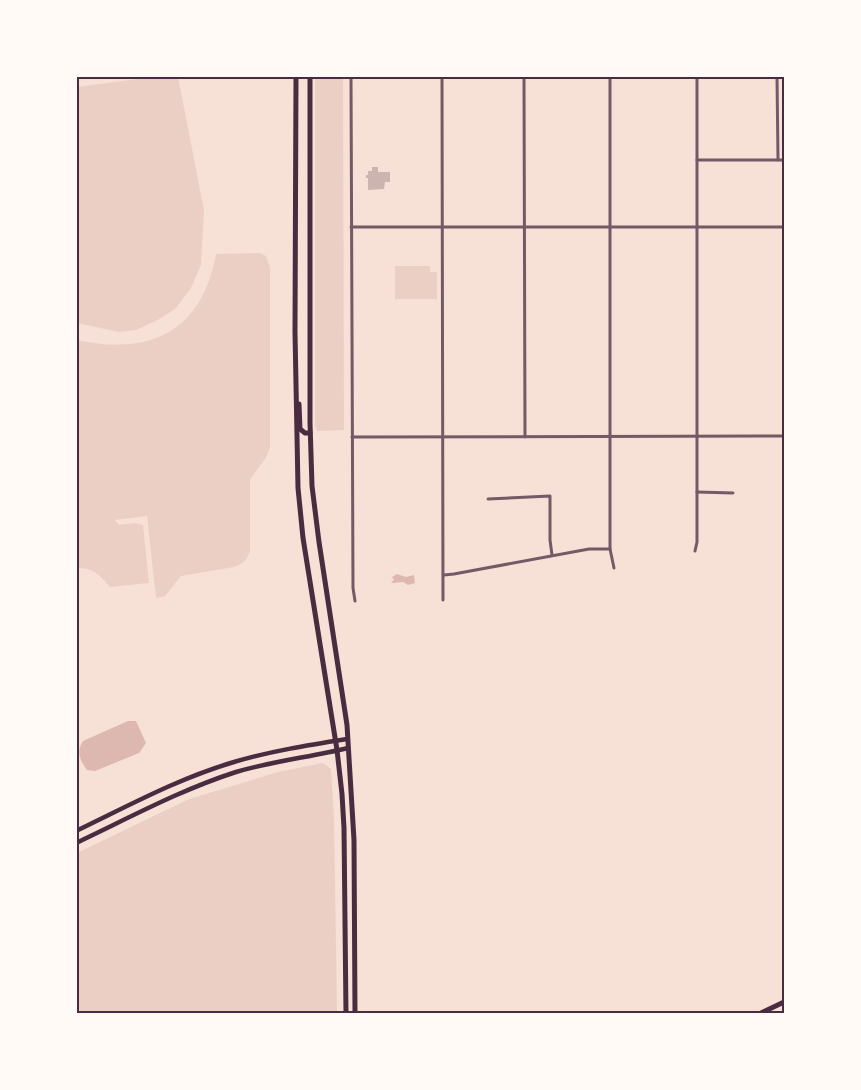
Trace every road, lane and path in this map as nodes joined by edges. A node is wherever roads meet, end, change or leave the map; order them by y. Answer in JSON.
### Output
{"nodes":[{"id":1,"x":296,"y":76,"type":"edge"},
{"id":2,"x":310,"y":76,"type":"edge"},
{"id":3,"x":351,"y":76,"type":"edge"},
{"id":4,"x":442,"y":76,"type":"edge"},
{"id":5,"x":524,"y":76,"type":"edge"},
{"id":6,"x":610,"y":76,"type":"edge"},
{"id":7,"x":697,"y":76,"type":"edge"},
{"id":8,"x":777,"y":76,"type":"edge"},
{"id":9,"x":697,"y":160,"type":"junction"},
{"id":10,"x":778,"y":160,"type":"junction"},
{"id":11,"x":784,"y":160,"type":"edge"},
{"id":12,"x":351,"y":227,"type":"junction"},
{"id":13,"x":442,"y":227,"type":"junction"},
{"id":14,"x":525,"y":227,"type":"junction"},
{"id":15,"x":610,"y":227,"type":"junction"},
{"id":16,"x":697,"y":227,"type":"junction"},
{"id":17,"x":784,"y":227,"type":"edge"},
{"id":18,"x":296,"y":399,"type":"junction"},
{"id":19,"x":310,"y":433,"type":"junction"},
{"id":20,"x":697,"y":436,"type":"junction"},
{"id":21,"x":784,"y":436,"type":"edge"},
{"id":22,"x":352,"y":437,"type":"junction"},
{"id":23,"x":443,"y":437,"type":"junction"},
{"id":24,"x":525,"y":437,"type":"junction"},
{"id":25,"x":611,"y":437,"type":"junction"},
{"id":26,"x":697,"y":492,"type":"junction"},
{"id":27,"x":732,"y":493,"type":"dead end"},
{"id":28,"x":488,"y":499,"type":"dead end"},
{"id":29,"x":610,"y":549,"type":"junction"},
{"id":30,"x":694,"y":551,"type":"dead end"},
{"id":31,"x":552,"y":555,"type":"junction"},
{"id":32,"x":614,"y":568,"type":"dead end"},
{"id":33,"x":444,"y":574,"type":"junction"},
{"id":34,"x":443,"y":600,"type":"dead end"},
{"id":35,"x":355,"y":602,"type":"dead end"},
{"id":36,"x":347,"y":739,"type":"junction"},
{"id":37,"x":335,"y":741,"type":"junction"},
{"id":38,"x":348,"y":748,"type":"junction"},
{"id":39,"x":337,"y":750,"type":"junction"},
{"id":40,"x":76,"y":831,"type":"edge"},
{"id":41,"x":76,"y":843,"type":"edge"},
{"id":42,"x":784,"y":1002,"type":"edge"},
{"id":43,"x":346,"y":1014,"type":"edge"},
{"id":44,"x":355,"y":1014,"type":"edge"},
{"id":45,"x":759,"y":1014,"type":"edge"}],
"edges":[{"from":1,"to":18,"type":"main road"},
{"from":2,"to":19,"type":"main road"},
{"from":3,"to":12,"type":"street"},
{"from":4,"to":13,"type":"street"},
{"from":5,"to":14,"type":"street"},
{"from":6,"to":15,"type":"street"},
{"from":7,"to":9,"type":"street"},
{"from":8,"to":10,"type":"street"},
{"from":9,"to":10,"type":"street"},
{"from":9,"to":16,"type":"street"},
{"from":10,"to":11,"type":"street"},
{"from":12,"to":13,"type":"street"},
{"from":12,"to":22,"type":"street"},
{"from":13,"to":14,"type":"street"},
{"from":13,"to":23,"type":"street"},
{"from":14,"to":15,"type":"street"},
{"from":14,"to":24,"type":"street"},
{"from":15,"to":16,"type":"street"},
{"from":15,"to":25,"type":"street"},
{"from":16,"to":17,"type":"street"},
{"from":16,"to":20,"type":"street"},
{"from":18,"to":19,"type":"main road"},
{"from":18,"to":37,"type":"main road"},
{"from":19,"to":36,"type":"main road"},
{"from":20,"to":21,"type":"street"},
{"from":20,"to":25,"type":"street"},
{"from":20,"to":26,"type":"street"},
{"from":22,"to":23,"type":"street"},
{"from":22,"to":35,"type":"street"},
{"from":23,"to":24,"type":"street"},
{"from":23,"to":33,"type":"street"},
{"from":24,"to":25,"type":"street"},
{"from":25,"to":29,"type":"street"},
{"from":26,"to":27,"type":"street"},
{"from":26,"to":30,"type":"street"},
{"from":28,"to":31,"type":"street"},
{"from":29,"to":31,"type":"street"},
{"from":29,"to":32,"type":"street"},
{"from":31,"to":33,"type":"street"},
{"from":33,"to":34,"type":"street"},
{"from":36,"to":37,"type":"main road"},
{"from":36,"to":38,"type":"main road"},
{"from":37,"to":39,"type":"main road"},
{"from":37,"to":40,"type":"main road"},
{"from":38,"to":39,"type":"main road"},
{"from":38,"to":44,"type":"main road"},
{"from":39,"to":41,"type":"main road"},
{"from":39,"to":43,"type":"main road"},
{"from":42,"to":45,"type":"main road"}]}
